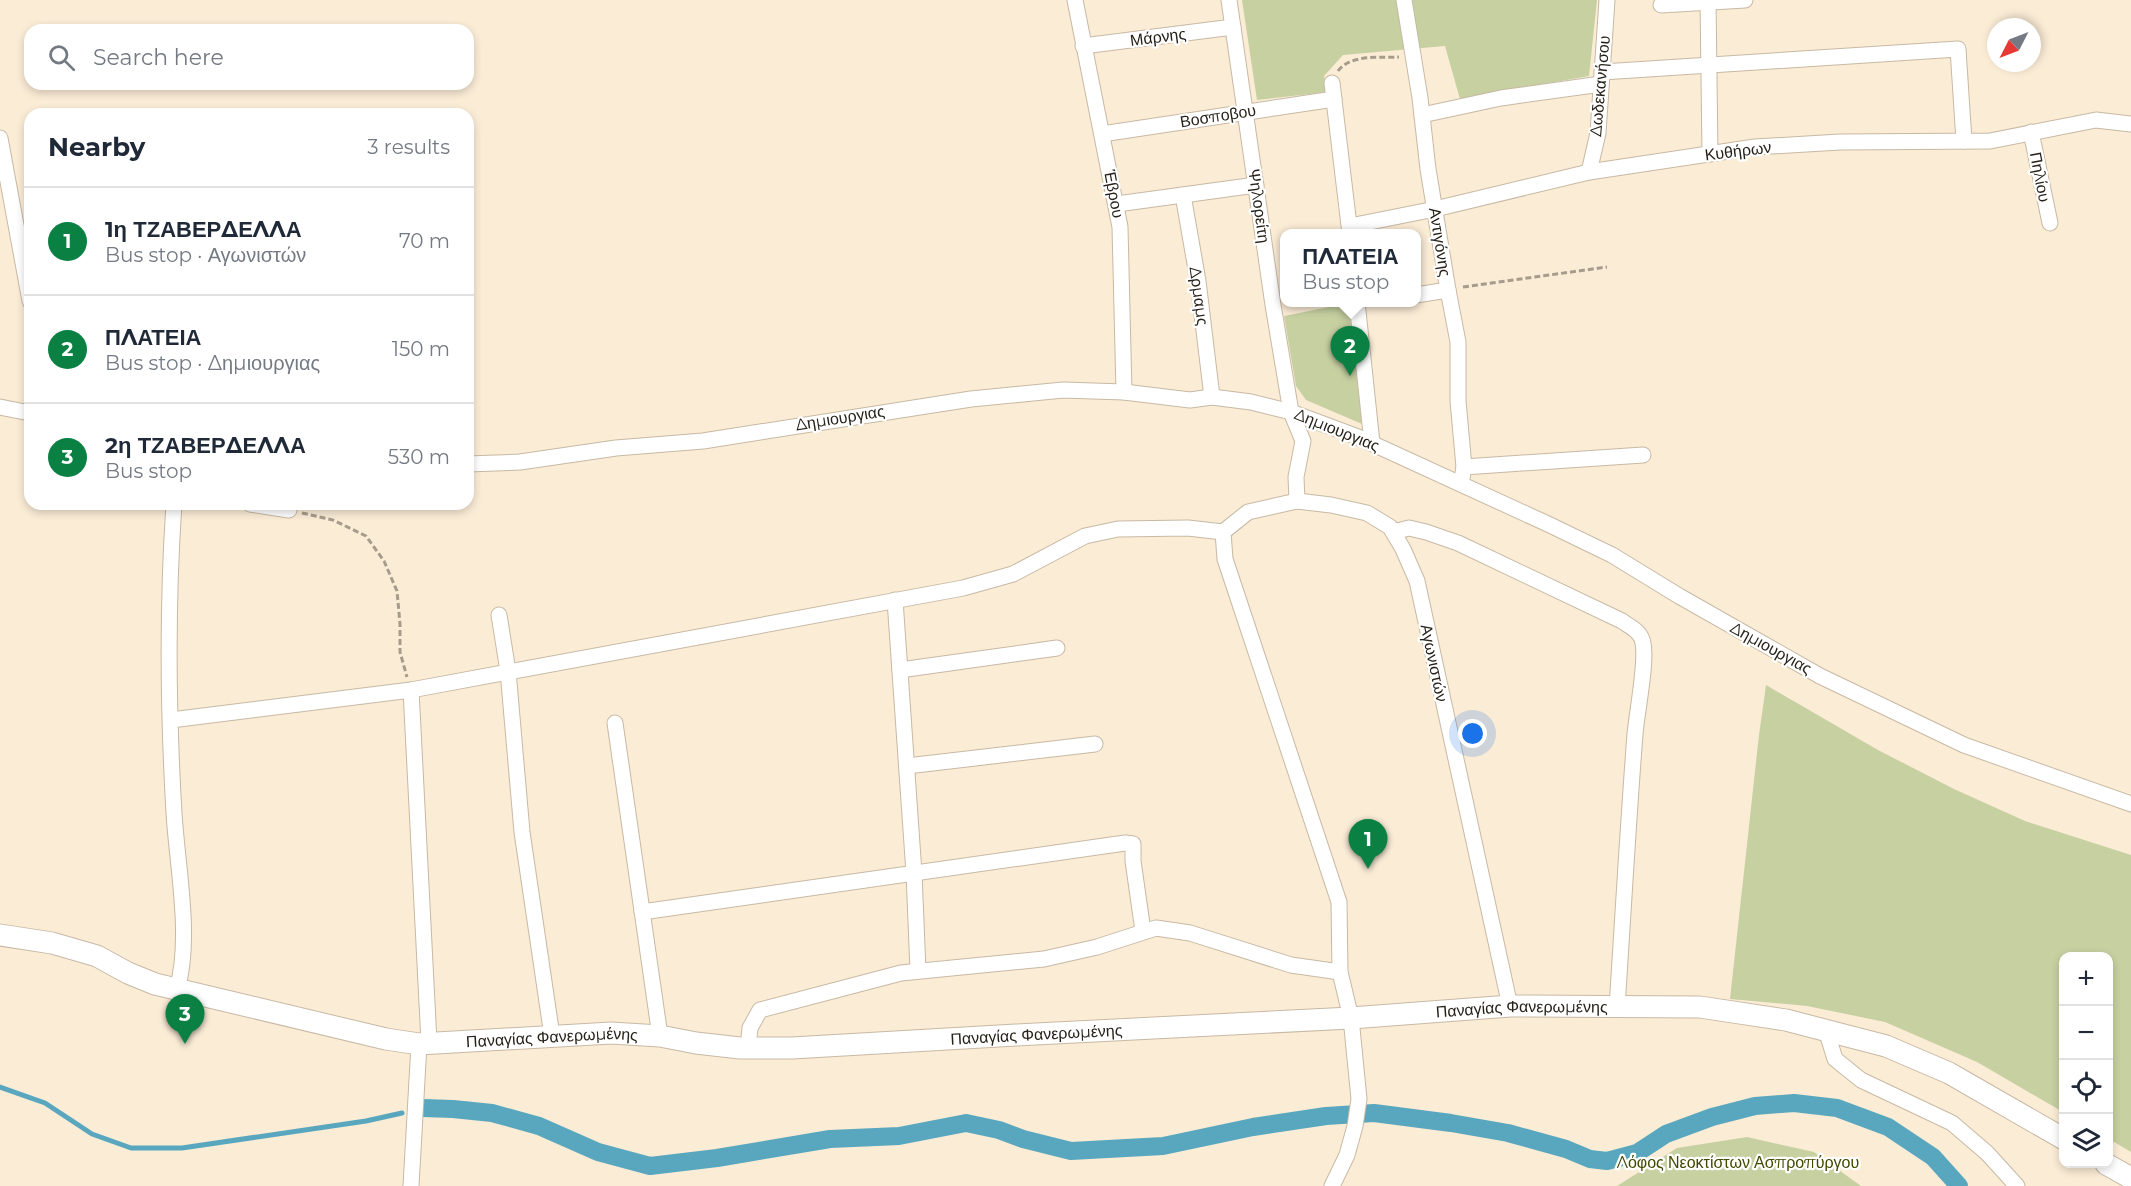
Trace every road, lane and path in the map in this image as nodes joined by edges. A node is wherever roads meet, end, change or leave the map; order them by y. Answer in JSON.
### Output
{"nodes":[{"id":1,"x":1075,"y":0,"type":"edge"},
{"id":2,"x":1229,"y":0,"type":"edge"},
{"id":3,"x":1404,"y":0,"type":"edge"},
{"id":4,"x":1607,"y":0,"type":"edge"},
{"id":5,"x":1745,"y":0,"type":"edge"},
{"id":6,"x":1708,"y":1,"type":"edge"},
{"id":7,"x":1661,"y":4,"type":"dead end"},
{"id":8,"x":1233,"y":27,"type":"junction"},
{"id":9,"x":1083,"y":46,"type":"junction"},
{"id":10,"x":1413,"y":56,"type":"junction"},
{"id":11,"x":1709,"y":63,"type":"junction"},
{"id":12,"x":1602,"y":78,"type":"junction"},
{"id":13,"x":1332,"y":83,"type":"joint"},
{"id":14,"x":1334,"y":99,"type":"junction"},
{"id":15,"x":1246,"y":111,"type":"junction"},
{"id":16,"x":1422,"y":115,"type":"junction"},
{"id":17,"x":2131,"y":124,"type":"edge"},
{"id":18,"x":2031,"y":132,"type":"junction"},
{"id":19,"x":1102,"y":134,"type":"junction"},
{"id":20,"x":0,"y":138,"type":"edge"},
{"id":21,"x":1964,"y":141,"type":"junction"},
{"id":22,"x":1710,"y":154,"type":"junction"},
{"id":23,"x":1589,"y":172,"type":"junction"},
{"id":24,"x":1256,"y":185,"type":"junction"},
{"id":25,"x":1183,"y":195,"type":"junction"},
{"id":26,"x":1117,"y":204,"type":"junction"},
{"id":27,"x":1435,"y":209,"type":"junction"},
{"id":28,"x":2050,"y":223,"type":"dead end"},
{"id":29,"x":1350,"y":229,"type":"edge"},
{"id":30,"x":1354,"y":229,"type":"edge"},
{"id":31,"x":1607,"y":267,"type":"dead end"},
{"id":32,"x":24,"y":268,"type":"edge"},
{"id":33,"x":1448,"y":290,"type":"junction"},
{"id":34,"x":1421,"y":294,"type":"edge"},
{"id":35,"x":1359,"y":307,"type":"edge"},
{"id":36,"x":1124,"y":392,"type":"junction"},
{"id":37,"x":1212,"y":397,"type":"junction"},
{"id":38,"x":0,"y":407,"type":"edge"},
{"id":39,"x":24,"y":412,"type":"edge"},
{"id":40,"x":1291,"y":412,"type":"junction"},
{"id":41,"x":1371,"y":443,"type":"junction"},
{"id":42,"x":1643,"y":455,"type":"dead end"},
{"id":43,"x":474,"y":464,"type":"edge"},
{"id":44,"x":1464,"y":467,"type":"junction"},
{"id":45,"x":1461,"y":484,"type":"junction"},
{"id":46,"x":1297,"y":501,"type":"junction"},
{"id":47,"x":174,"y":510,"type":"edge"},
{"id":48,"x":289,"y":510,"type":"edge"},
{"id":49,"x":1223,"y":532,"type":"junction"},
{"id":50,"x":1393,"y":532,"type":"junction"},
{"id":51,"x":895,"y":600,"type":"junction"},
{"id":52,"x":499,"y":615,"type":"dead end"},
{"id":53,"x":1057,"y":648,"type":"dead end"},
{"id":54,"x":900,"y":670,"type":"junction"},
{"id":55,"x":508,"y":671,"type":"junction"},
{"id":56,"x":411,"y":690,"type":"junction"},
{"id":57,"x":171,"y":720,"type":"junction"},
{"id":58,"x":615,"y":723,"type":"dead end"},
{"id":59,"x":1095,"y":744,"type":"dead end"},
{"id":60,"x":907,"y":766,"type":"junction"},
{"id":61,"x":2131,"y":804,"type":"edge"},
{"id":62,"x":914,"y":873,"type":"junction"},
{"id":63,"x":642,"y":912,"type":"junction"},
{"id":64,"x":1143,"y":932,"type":"junction"},
{"id":65,"x":0,"y":934,"type":"edge"},
{"id":66,"x":918,"y":971,"type":"junction"},
{"id":67,"x":1340,"y":972,"type":"junction"},
{"id":68,"x":177,"y":989,"type":"junction"},
{"id":69,"x":1510,"y":1006,"type":"junction"},
{"id":70,"x":1617,"y":1007,"type":"junction"},
{"id":71,"x":1351,"y":1018,"type":"junction"},
{"id":72,"x":1826,"y":1030,"type":"junction"},
{"id":73,"x":552,"y":1036,"type":"junction"},
{"id":74,"x":660,"y":1036,"type":"junction"},
{"id":75,"x":424,"y":1043,"type":"junction"},
{"id":76,"x":748,"y":1048,"type":"junction"},
{"id":77,"x":2059,"y":1136,"type":"edge"},
{"id":78,"x":2113,"y":1168,"type":"edge"},
{"id":79,"x":2131,"y":1178,"type":"edge"},
{"id":80,"x":411,"y":1186,"type":"edge"},
{"id":81,"x":1332,"y":1186,"type":"edge"},
{"id":82,"x":2017,"y":1186,"type":"edge"}],
"edges":[{"from":1,"to":9,"type":"street","name":"Έβρου"},
{"from":2,"to":8,"type":"street","name":"Ψηλορείτη"},
{"from":3,"to":10,"type":"street","name":"Αντιγόνης"},
{"from":4,"to":12,"type":"street","name":"Δωδεκανήσου"},
{"from":5,"to":6,"type":"street"},
{"from":6,"to":7,"type":"street"},
{"from":6,"to":11,"type":"street"},
{"from":8,"to":9,"type":"street","name":"Μάρνης"},
{"from":8,"to":15,"type":"street","name":"Ψηλορείτη"},
{"from":9,"to":19,"type":"street","name":"Έβρου"},
{"from":10,"to":13,"type":"path"},
{"from":10,"to":16,"type":"street","name":"Αντιγόνης"},
{"from":11,"to":12,"type":"street"},
{"from":11,"to":21,"type":"street"},
{"from":11,"to":22,"type":"street"},
{"from":12,"to":16,"type":"street"},
{"from":12,"to":23,"type":"street","name":"Δωδεκανήσου"},
{"from":13,"to":14,"type":"street"},
{"from":14,"to":15,"type":"street","name":"Βοσποβου"},
{"from":14,"to":29,"type":"street"},
{"from":15,"to":19,"type":"street","name":"Βοσποβου"},
{"from":15,"to":24,"type":"street","name":"Ψηλορείτη"},
{"from":16,"to":27,"type":"street","name":"Αντιγόνης"},
{"from":17,"to":18,"type":"street","name":"Κυθήρων"},
{"from":18,"to":21,"type":"street","name":"Κυθήρων"},
{"from":18,"to":28,"type":"street","name":"Πηλίου"},
{"from":19,"to":26,"type":"street","name":"Έβρου"},
{"from":20,"to":32,"type":"street"},
{"from":21,"to":22,"type":"street","name":"Κυθήρων"},
{"from":22,"to":23,"type":"street","name":"Κυθήρων"},
{"from":23,"to":27,"type":"street","name":"Κυθήρων"},
{"from":24,"to":25,"type":"street"},
{"from":24,"to":40,"type":"street","name":"Ψηλορείτη"},
{"from":25,"to":26,"type":"street"},
{"from":25,"to":37,"type":"street","name":"Δρμαμς"},
{"from":26,"to":36,"type":"street","name":"Έβρου"},
{"from":27,"to":30,"type":"street","name":"Κυθήρων"},
{"from":27,"to":33,"type":"street","name":"Αντιγόνης"},
{"from":31,"to":33,"type":"path"},
{"from":33,"to":34,"type":"street"},
{"from":33,"to":44,"type":"street","name":"Αντιγόνης"},
{"from":35,"to":41,"type":"street"},
{"from":36,"to":37,"type":"street","name":"Δημιουργιας"},
{"from":36,"to":43,"type":"street","name":"Δημιουργιας"},
{"from":37,"to":40,"type":"street","name":"Δημιουργιας"},
{"from":38,"to":39,"type":"street"},
{"from":40,"to":41,"type":"street","name":"Δημιουργιας"},
{"from":40,"to":46,"type":"street","name":"Ψηλορείτη"},
{"from":41,"to":45,"type":"street","name":"Δημιουργιας"},
{"from":42,"to":44,"type":"street"},
{"from":44,"to":45,"type":"street","name":"Αντιγόνης"},
{"from":45,"to":61,"type":"street","name":"Δημιουργιας"},
{"from":46,"to":49,"type":"street","name":"Αγωνιστών"},
{"from":46,"to":50,"type":"street","name":"Αγωνιστών"},
{"from":47,"to":57,"type":"street"},
{"from":48,"to":56,"type":"path"},
{"from":49,"to":51,"type":"street"},
{"from":49,"to":67,"type":"street"},
{"from":50,"to":69,"type":"street","name":"Αγωνιστών"},
{"from":50,"to":70,"type":"street"},
{"from":51,"to":54,"type":"street"},
{"from":51,"to":55,"type":"street"},
{"from":52,"to":55,"type":"street"},
{"from":53,"to":54,"type":"street"},
{"from":54,"to":60,"type":"street"},
{"from":55,"to":56,"type":"street"},
{"from":55,"to":73,"type":"street"},
{"from":56,"to":57,"type":"street"},
{"from":56,"to":75,"type":"street"},
{"from":57,"to":68,"type":"street"},
{"from":58,"to":63,"type":"street"},
{"from":59,"to":60,"type":"street"},
{"from":60,"to":62,"type":"street"},
{"from":62,"to":63,"type":"street"},
{"from":62,"to":64,"type":"street"},
{"from":62,"to":66,"type":"street"},
{"from":63,"to":74,"type":"street"},
{"from":64,"to":66,"type":"street"},
{"from":64,"to":67,"type":"street"},
{"from":65,"to":68,"type":"main road","name":"Παναγίας Φανερωμένης"},
{"from":66,"to":76,"type":"street"},
{"from":67,"to":71,"type":"street"},
{"from":68,"to":75,"type":"main road","name":"Παναγίας Φανερωμένης"},
{"from":69,"to":70,"type":"main road","name":"Παναγίας Φανερωμένης"},
{"from":69,"to":71,"type":"main road","name":"Παναγίας Φανερωμένης"},
{"from":70,"to":72,"type":"main road","name":"Παναγίας Φανερωμένης"},
{"from":71,"to":76,"type":"main road","name":"Παναγίας Φανερωμένης"},
{"from":71,"to":81,"type":"street"},
{"from":72,"to":77,"type":"main road","name":"Παναγίας Φανερωμένης"},
{"from":72,"to":82,"type":"street"},
{"from":73,"to":74,"type":"main road","name":"Παναγίας Φανερωμένης"},
{"from":73,"to":75,"type":"main road","name":"Παναγίας Φανερωμένης"},
{"from":74,"to":76,"type":"main road","name":"Παναγίας Φανερωμένης"},
{"from":75,"to":80,"type":"street"},
{"from":78,"to":79,"type":"main road"}]}
